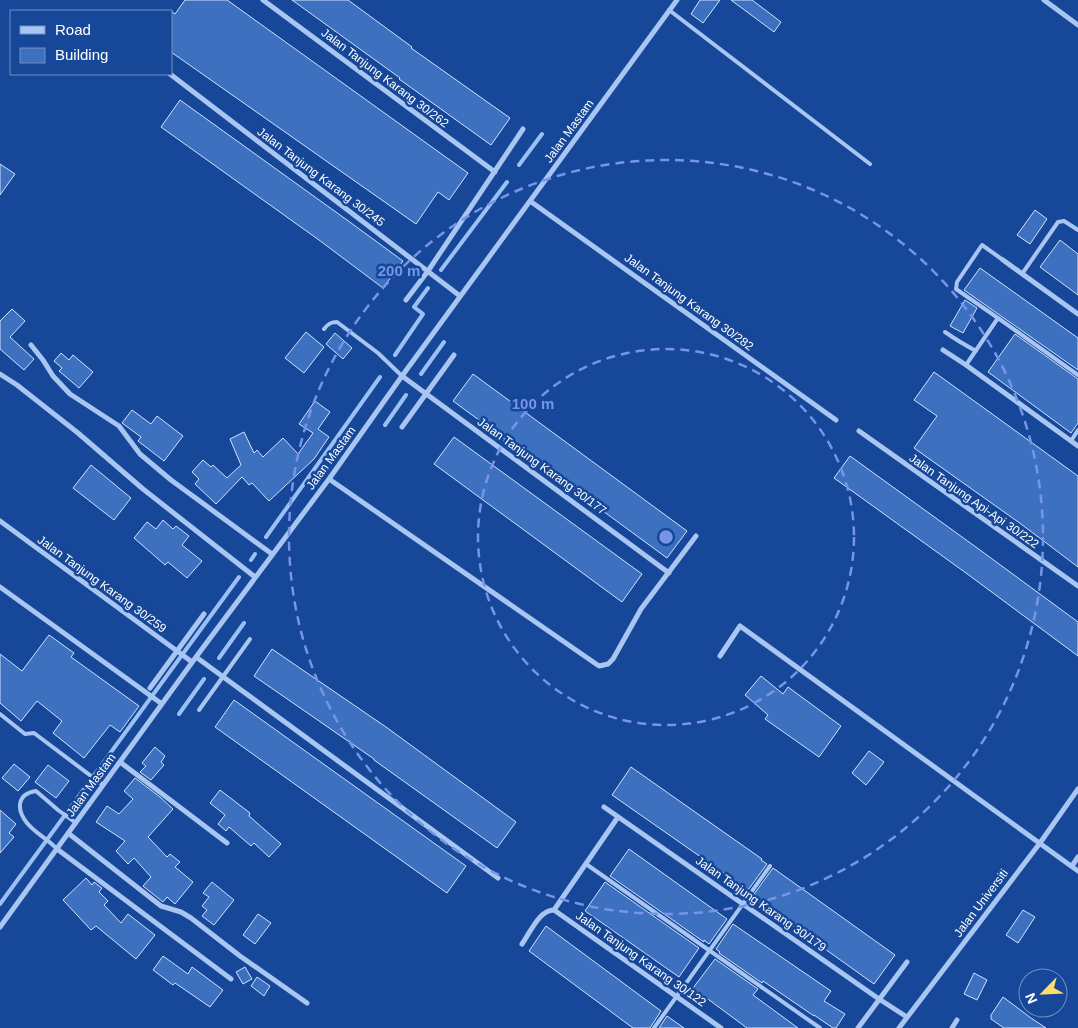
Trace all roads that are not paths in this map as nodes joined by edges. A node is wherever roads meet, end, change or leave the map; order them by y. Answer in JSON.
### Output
{"nodes":[{"id":1,"x":263,"y":0,"type":"edge"},
{"id":2,"x":677,"y":0,"type":"edge"},
{"id":3,"x":1044,"y":0,"type":"edge"},
{"id":4,"x":669,"y":10,"type":"junction"},
{"id":5,"x":1078,"y":25,"type":"edge"},
{"id":6,"x":171,"y":75,"type":"edge"},
{"id":7,"x":523,"y":129,"type":"dead end"},
{"id":8,"x":870,"y":164,"type":"dead end"},
{"id":9,"x":495,"y":172,"type":"junction"},
{"id":10,"x":530,"y":200,"type":"junction"},
{"id":11,"x":1078,"y":230,"type":"edge"},
{"id":12,"x":1004,"y":260,"type":"joint"},
{"id":13,"x":428,"y":271,"type":"junction"},
{"id":14,"x":1022,"y":274,"type":"junction"},
{"id":15,"x":460,"y":296,"type":"junction"},
{"id":16,"x":406,"y":300,"type":"dead end"},
{"id":17,"x":1078,"y":314,"type":"edge"},
{"id":18,"x":998,"y":318,"type":"junction"},
{"id":19,"x":324,"y":329,"type":"dead end"},
{"id":20,"x":945,"y":332,"type":"dead end"},
{"id":21,"x":31,"y":345,"type":"dead end"},
{"id":22,"x":943,"y":350,"type":"dead end"},
{"id":23,"x":976,"y":351,"type":"junction"},
{"id":24,"x":454,"y":355,"type":"dead end"},
{"id":25,"x":966,"y":365,"type":"junction"},
{"id":26,"x":0,"y":374,"type":"edge"},
{"id":27,"x":1078,"y":375,"type":"edge"},
{"id":28,"x":402,"y":376,"type":"junction"},
{"id":29,"x":426,"y":394,"type":"junction"},
{"id":30,"x":836,"y":420,"type":"dead end"},
{"id":31,"x":402,"y":427,"type":"dead end"},
{"id":32,"x":1078,"y":430,"type":"edge"},
{"id":33,"x":859,"y":431,"type":"dead end"},
{"id":34,"x":1071,"y":441,"type":"junction"},
{"id":35,"x":1078,"y":446,"type":"edge"},
{"id":36,"x":329,"y":479,"type":"junction"},
{"id":37,"x":0,"y":521,"type":"edge"},
{"id":38,"x":696,"y":536,"type":"dead end"},
{"id":39,"x":272,"y":554,"type":"junction"},
{"id":40,"x":669,"y":573,"type":"junction"},
{"id":41,"x":255,"y":577,"type":"junction"},
{"id":42,"x":0,"y":586,"type":"edge"},
{"id":43,"x":1078,"y":586,"type":"edge"},
{"id":44,"x":204,"y":614,"type":"dead end"},
{"id":45,"x":250,"y":639,"type":"dead end"},
{"id":46,"x":177,"y":651,"type":"junction"},
{"id":47,"x":720,"y":656,"type":"dead end"},
{"id":48,"x":196,"y":657,"type":"junction"},
{"id":49,"x":192,"y":662,"type":"junction"},
{"id":50,"x":223,"y":677,"type":"junction"},
{"id":51,"x":150,"y":688,"type":"dead end"},
{"id":52,"x":160,"y":703,"type":"junction"},
{"id":53,"x":199,"y":710,"type":"dead end"},
{"id":54,"x":0,"y":714,"type":"edge"},
{"id":55,"x":120,"y":762,"type":"junction"},
{"id":56,"x":103,"y":785,"type":"junction"},
{"id":57,"x":1078,"y":789,"type":"edge"},
{"id":58,"x":604,"y":807,"type":"dead end"},
{"id":59,"x":618,"y":817,"type":"junction"},
{"id":60,"x":76,"y":822,"type":"junction"},
{"id":61,"x":68,"y":833,"type":"junction"},
{"id":62,"x":226,"y":843,"type":"dead end"},
{"id":63,"x":1040,"y":843,"type":"junction"},
{"id":64,"x":57,"y":849,"type":"junction"},
{"id":65,"x":1078,"y":857,"type":"edge"},
{"id":66,"x":586,"y":864,"type":"junction"},
{"id":67,"x":770,"y":866,"type":"dead end"},
{"id":68,"x":1072,"y":866,"type":"junction"},
{"id":69,"x":1078,"y":871,"type":"edge"},
{"id":70,"x":498,"y":878,"type":"dead end"},
{"id":71,"x":742,"y":904,"type":"junction"},
{"id":72,"x":551,"y":910,"type":"junction"},
{"id":73,"x":0,"y":927,"type":"edge"},
{"id":74,"x":522,"y":944,"type":"dead end"},
{"id":75,"x":709,"y":951,"type":"junction"},
{"id":76,"x":907,"y":962,"type":"dead end"},
{"id":77,"x":231,"y":979,"type":"dead end"},
{"id":78,"x":677,"y":996,"type":"junction"},
{"id":79,"x":879,"y":999,"type":"junction"},
{"id":80,"x":307,"y":1003,"type":"dead end"},
{"id":81,"x":907,"y":1016,"type":"junction"},
{"id":82,"x":957,"y":1020,"type":"dead end"},
{"id":83,"x":654,"y":1028,"type":"edge"},
{"id":84,"x":721,"y":1028,"type":"edge"},
{"id":85,"x":820,"y":1028,"type":"edge"},
{"id":86,"x":858,"y":1028,"type":"edge"},
{"id":87,"x":899,"y":1028,"type":"edge"},
{"id":88,"x":952,"y":1028,"type":"edge"}],
"edges":[{"from":1,"to":9,"type":"street","name":"Jalan Tanjung Karang 30/262"},
{"from":2,"to":4,"type":"street","name":"Jalan Mastam"},
{"from":3,"to":5,"type":"street"},
{"from":4,"to":8,"type":"lane"},
{"from":4,"to":10,"type":"street","name":"Jalan Mastam"},
{"from":6,"to":13,"type":"street","name":"Jalan Tanjung Karang 30/245"},
{"from":7,"to":9,"type":"street"},
{"from":9,"to":13,"type":"street"},
{"from":10,"to":15,"type":"street","name":"Jalan Mastam"},
{"from":10,"to":30,"type":"street","name":"Jalan Tanjung Karang 30/282"},
{"from":11,"to":14,"type":"lane"},
{"from":12,"to":14,"type":"street"},
{"from":12,"to":18,"type":"lane"},
{"from":13,"to":15,"type":"street","name":"Jalan Tanjung Karang 30/245"},
{"from":13,"to":16,"type":"street"},
{"from":14,"to":17,"type":"street"},
{"from":15,"to":28,"type":"street","name":"Jalan Mastam"},
{"from":18,"to":23,"type":"lane"},
{"from":18,"to":27,"type":"lane"},
{"from":19,"to":28,"type":"lane"},
{"from":20,"to":23,"type":"lane"},
{"from":21,"to":39,"type":"street"},
{"from":22,"to":25,"type":"street"},
{"from":23,"to":25,"type":"lane"},
{"from":24,"to":29,"type":"street"},
{"from":25,"to":34,"type":"street"},
{"from":26,"to":41,"type":"street"},
{"from":28,"to":29,"type":"street","name":"Jalan Tanjung Karang 30/177"},
{"from":28,"to":36,"type":"street","name":"Jalan Mastam"},
{"from":29,"to":31,"type":"street"},
{"from":29,"to":40,"type":"street","name":"Jalan Tanjung Karang 30/177"},
{"from":32,"to":34,"type":"lane"},
{"from":33,"to":43,"type":"street","name":"Jalan Tanjung Api-Api 30/222"},
{"from":34,"to":35,"type":"street"},
{"from":36,"to":39,"type":"street","name":"Jalan Mastam"},
{"from":36,"to":40,"type":"street"},
{"from":37,"to":46,"type":"street","name":"Jalan Tanjung Karang 30/259"},
{"from":38,"to":40,"type":"street"},
{"from":39,"to":41,"type":"street","name":"Jalan Mastam"},
{"from":41,"to":48,"type":"street","name":"Jalan Mastam"},
{"from":42,"to":52,"type":"street"},
{"from":44,"to":46,"type":"street"},
{"from":45,"to":50,"type":"lane"},
{"from":46,"to":49,"type":"street","name":"Jalan Tanjung Karang 30/259"},
{"from":46,"to":51,"type":"street"},
{"from":47,"to":63,"type":"street"},
{"from":48,"to":49,"type":"street","name":"Jalan Mastam"},
{"from":48,"to":50,"type":"street"},
{"from":49,"to":52,"type":"street","name":"Jalan Mastam"},
{"from":50,"to":53,"type":"lane"},
{"from":50,"to":70,"type":"street"},
{"from":52,"to":55,"type":"street","name":"Jalan Mastam"},
{"from":54,"to":56,"type":"lane"},
{"from":55,"to":56,"type":"street","name":"Jalan Mastam"},
{"from":55,"to":62,"type":"street"},
{"from":56,"to":60,"type":"street","name":"Jalan Mastam"},
{"from":57,"to":63,"type":"street","name":"Jalan Universiti"},
{"from":58,"to":59,"type":"street","name":"Jalan Tanjung Karang 30/179"},
{"from":59,"to":66,"type":"street"},
{"from":59,"to":71,"type":"street","name":"Jalan Tanjung Karang 30/179"},
{"from":60,"to":61,"type":"street","name":"Jalan Mastam"},
{"from":60,"to":64,"type":"lane"},
{"from":61,"to":64,"type":"street","name":"Jalan Mastam"},
{"from":61,"to":80,"type":"street"},
{"from":63,"to":68,"type":"street"},
{"from":63,"to":81,"type":"street","name":"Jalan Universiti"},
{"from":64,"to":73,"type":"street","name":"Jalan Mastam"},
{"from":64,"to":77,"type":"street"},
{"from":65,"to":68,"type":"street"},
{"from":66,"to":72,"type":"street"},
{"from":66,"to":75,"type":"lane"},
{"from":67,"to":71,"type":"lane"},
{"from":68,"to":69,"type":"street"},
{"from":71,"to":75,"type":"lane"},
{"from":71,"to":79,"type":"street","name":"Jalan Tanjung Karang 30/179"},
{"from":72,"to":74,"type":"street"},
{"from":72,"to":78,"type":"street","name":"Jalan Tanjung Karang 30/122"},
{"from":75,"to":78,"type":"lane"},
{"from":75,"to":85,"type":"lane"},
{"from":76,"to":79,"type":"street"},
{"from":78,"to":83,"type":"lane"},
{"from":78,"to":84,"type":"street","name":"Jalan Tanjung Karang 30/122"},
{"from":79,"to":81,"type":"street","name":"Jalan Tanjung Karang 30/179"},
{"from":79,"to":86,"type":"street"},
{"from":81,"to":87,"type":"street","name":"Jalan Universiti"},
{"from":82,"to":88,"type":"street"}]}
